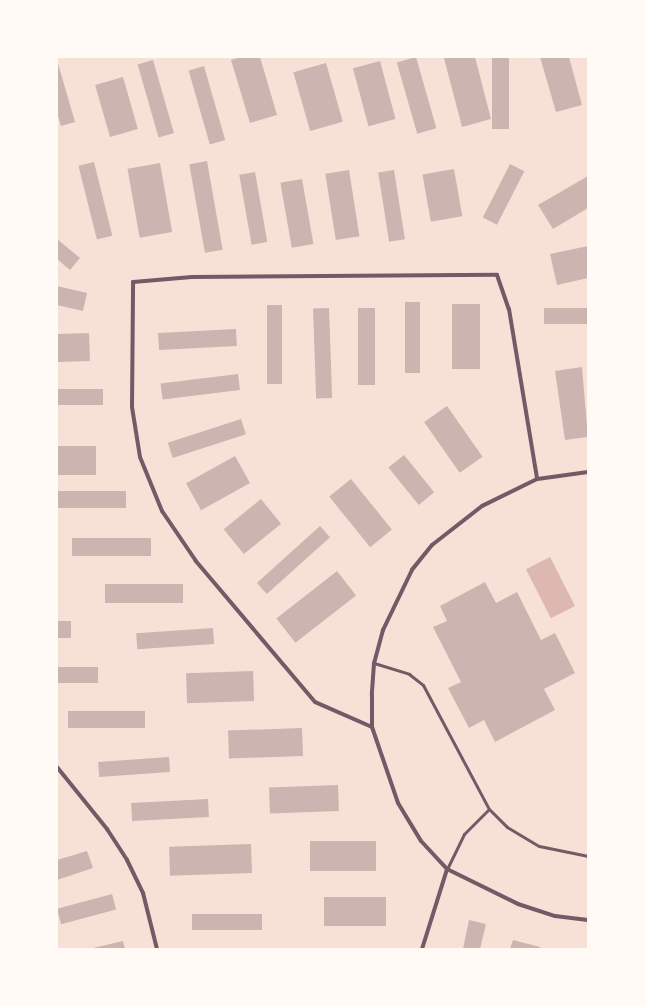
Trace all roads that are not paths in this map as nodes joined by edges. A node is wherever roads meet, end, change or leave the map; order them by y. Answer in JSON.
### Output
{"nodes":[{"id":1,"x":588,"y":472,"type":"edge"},
{"id":2,"x":537,"y":479,"type":"junction"},
{"id":3,"x":374,"y":663,"type":"junction"},
{"id":4,"x":372,"y":727,"type":"junction"},
{"id":5,"x":57,"y":767,"type":"edge"},
{"id":6,"x":488,"y":810,"type":"junction"},
{"id":7,"x":588,"y":856,"type":"edge"},
{"id":8,"x":447,"y":869,"type":"junction"},
{"id":9,"x":588,"y":920,"type":"edge"},
{"id":10,"x":157,"y":949,"type":"edge"},
{"id":11,"x":422,"y":949,"type":"edge"}],
"edges":[{"from":1,"to":2,"type":"street"},
{"from":2,"to":3,"type":"street"},
{"from":2,"to":4,"type":"street"},
{"from":3,"to":4,"type":"street"},
{"from":3,"to":6,"type":"lane"},
{"from":4,"to":8,"type":"street"},
{"from":5,"to":10,"type":"street"},
{"from":6,"to":7,"type":"lane"},
{"from":6,"to":8,"type":"lane"},
{"from":8,"to":9,"type":"street"},
{"from":8,"to":11,"type":"street"}]}
